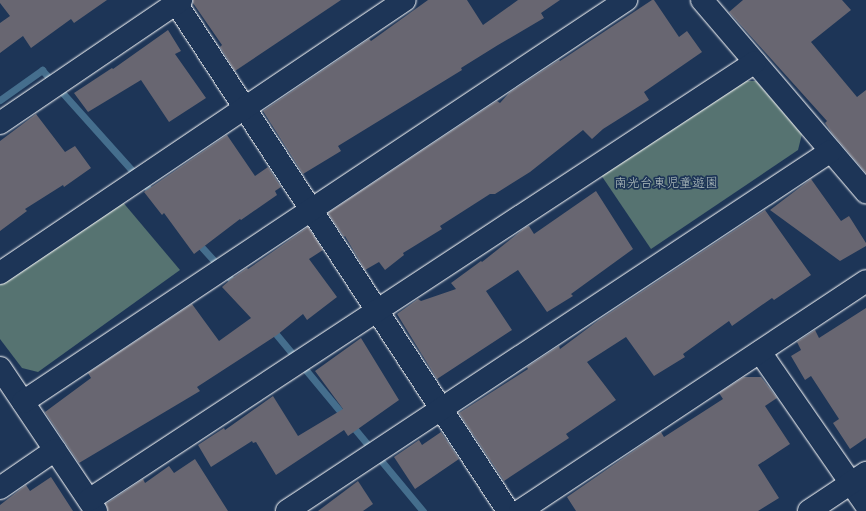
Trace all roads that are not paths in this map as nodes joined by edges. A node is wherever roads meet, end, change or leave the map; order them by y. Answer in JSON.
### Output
{"nodes":[{"id":1,"x":404,"y":0,"type":"edge"},
{"id":2,"x":626,"y":0,"type":"edge"},
{"id":3,"x":179,"y":2,"type":"edge"},
{"id":4,"x":713,"y":4,"type":"edge"},
{"id":5,"x":755,"y":62,"type":"junction"},
{"id":6,"x":244,"y":108,"type":"junction"},
{"id":7,"x":0,"y":123,"type":"edge"},
{"id":8,"x":831,"y":151,"type":"junction"},
{"id":9,"x":866,"y":192,"type":"edge"},
{"id":10,"x":311,"y":210,"type":"junction"},
{"id":11,"x":0,"y":273,"type":"edge"},
{"id":12,"x":866,"y":281,"type":"edge"},
{"id":13,"x":377,"y":311,"type":"junction"},
{"id":14,"x":760,"y":352,"type":"junction"},
{"id":15,"x":0,"y":368,"type":"edge"},
{"id":16,"x":23,"y":402,"type":"junction"},
{"id":17,"x":441,"y":409,"type":"junction"},
{"id":18,"x":55,"y":450,"type":"junction"},
{"id":19,"x":858,"y":478,"type":"edge"},
{"id":20,"x":0,"y":488,"type":"edge"},
{"id":21,"x":866,"y":505,"type":"edge"},
{"id":22,"x":93,"y":506,"type":"edge"},
{"id":23,"x":287,"y":511,"type":"edge"},
{"id":24,"x":508,"y":511,"type":"edge"},
{"id":25,"x":520,"y":511,"type":"edge"},
{"id":26,"x":809,"y":511,"type":"edge"}],
"edges":[{"from":1,"to":6,"type":"street"},
{"from":2,"to":10,"type":"street"},
{"from":3,"to":6,"type":"street"},
{"from":3,"to":7,"type":"street"},
{"from":4,"to":5,"type":"street"},
{"from":5,"to":8,"type":"street"},
{"from":5,"to":13,"type":"street"},
{"from":6,"to":10,"type":"street"},
{"from":6,"to":11,"type":"street"},
{"from":8,"to":9,"type":"street"},
{"from":8,"to":17,"type":"street"},
{"from":10,"to":13,"type":"street"},
{"from":10,"to":16,"type":"street"},
{"from":12,"to":14,"type":"street"},
{"from":13,"to":17,"type":"street"},
{"from":13,"to":22,"type":"street"},
{"from":14,"to":19,"type":"street"},
{"from":14,"to":25,"type":"street"},
{"from":15,"to":16,"type":"street"},
{"from":16,"to":18,"type":"street"},
{"from":17,"to":23,"type":"street"},
{"from":17,"to":24,"type":"street"},
{"from":18,"to":20,"type":"street"},
{"from":18,"to":22,"type":"street"},
{"from":19,"to":21,"type":"street"},
{"from":19,"to":26,"type":"street"}]}
